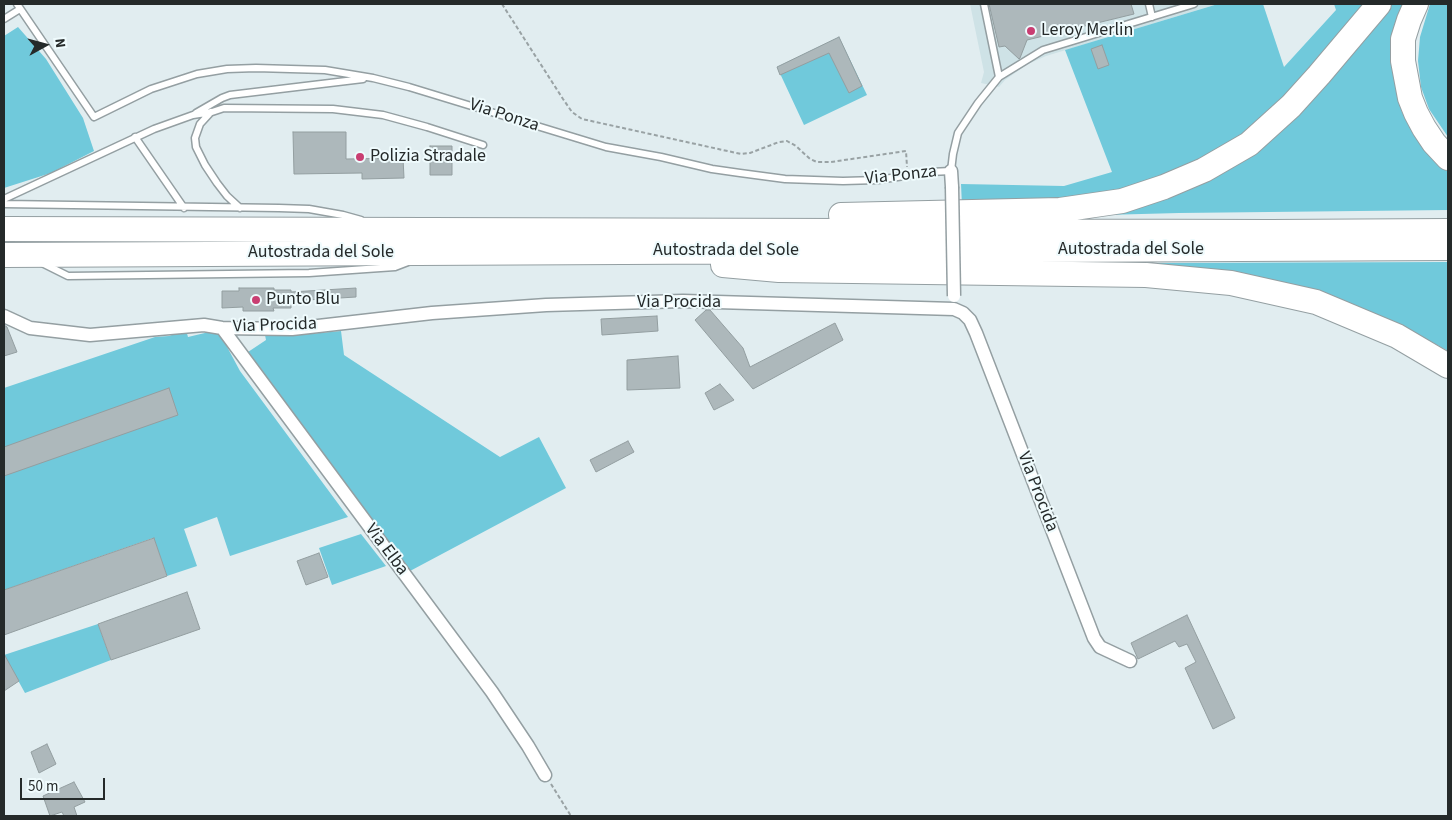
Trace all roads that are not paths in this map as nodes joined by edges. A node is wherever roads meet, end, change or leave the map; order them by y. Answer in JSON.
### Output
{"nodes":[{"id":1,"x":984,"y":4,"type":"edge"},
{"id":2,"x":1149,"y":4,"type":"edge"},
{"id":3,"x":1194,"y":4,"type":"edge"},
{"id":4,"x":1379,"y":4,"type":"edge"},
{"id":5,"x":1416,"y":4,"type":"edge"},
{"id":6,"x":18,"y":6,"type":"edge"},
{"id":7,"x":1152,"y":17,"type":"junction"},
{"id":8,"x":4,"y":19,"type":"edge"},
{"id":9,"x":999,"y":77,"type":"junction"},
{"id":10,"x":373,"y":78,"type":"junction"},
{"id":11,"x":212,"y":112,"type":"junction"},
{"id":12,"x":193,"y":115,"type":"junction"},
{"id":13,"x":135,"y":138,"type":"junction"},
{"id":14,"x":483,"y":145,"type":"dead end"},
{"id":15,"x":1448,"y":158,"type":"edge"},
{"id":16,"x":951,"y":171,"type":"junction"},
{"id":17,"x":4,"y":199,"type":"edge"},
{"id":18,"x":4,"y":204,"type":"edge"},
{"id":19,"x":184,"y":208,"type":"junction"},
{"id":20,"x":240,"y":208,"type":"junction"},
{"id":21,"x":4,"y":229,"type":"edge"},
{"id":22,"x":388,"y":230,"type":"junction"},
{"id":23,"x":1448,"y":231,"type":"edge"},
{"id":24,"x":630,"y":241,"type":"junction"},
{"id":25,"x":1448,"y":248,"type":"edge"},
{"id":26,"x":12,"y":255,"type":"edge"},
{"id":27,"x":954,"y":303,"type":"junction"},
{"id":28,"x":4,"y":316,"type":"edge"},
{"id":29,"x":222,"y":328,"type":"junction"},
{"id":30,"x":1448,"y":366,"type":"edge"},
{"id":31,"x":1130,"y":661,"type":"dead end"},
{"id":32,"x":545,"y":775,"type":"road end"}],
"edges":[{"from":1,"to":9,"type":"lane"},
{"from":2,"to":7,"type":"lane"},
{"from":3,"to":7,"type":"lane","name":"Via Ponza"},
{"from":4,"to":24,"type":"highway"},
{"from":5,"to":15,"type":"highway"},
{"from":6,"to":8,"type":"lane"},
{"from":6,"to":10,"type":"lane","name":"Via Ponza"},
{"from":7,"to":9,"type":"lane","name":"Via Ponza"},
{"from":9,"to":16,"type":"lane","name":"Via Ponza"},
{"from":10,"to":12,"type":"lane"},
{"from":10,"to":16,"type":"lane","name":"Via Ponza"},
{"from":11,"to":12,"type":"lane"},
{"from":11,"to":14,"type":"lane"},
{"from":11,"to":20,"type":"lane"},
{"from":12,"to":13,"type":"lane"},
{"from":13,"to":17,"type":"lane"},
{"from":13,"to":19,"type":"lane"},
{"from":16,"to":27,"type":"street","bridge":true},
{"from":18,"to":19,"type":"lane"},
{"from":19,"to":20,"type":"lane"},
{"from":20,"to":22,"type":"lane"},
{"from":21,"to":22,"type":"highway","name":"Autostrada del Sole"},
{"from":22,"to":24,"type":"highway","name":"Autostrada del Sole"},
{"from":23,"to":24,"type":"highway","name":"Autostrada del Sole"},
{"from":24,"to":25,"type":"highway","name":"Autostrada del Sole"},
{"from":24,"to":26,"type":"highway","name":"Autostrada del Sole"},
{"from":24,"to":30,"type":"highway"},
{"from":27,"to":29,"type":"street","name":"Via Procida"},
{"from":27,"to":31,"type":"street","name":"Via Procida"},
{"from":28,"to":29,"type":"street","name":"Via Procida"},
{"from":29,"to":32,"type":"street","name":"Via Elba"}]}
